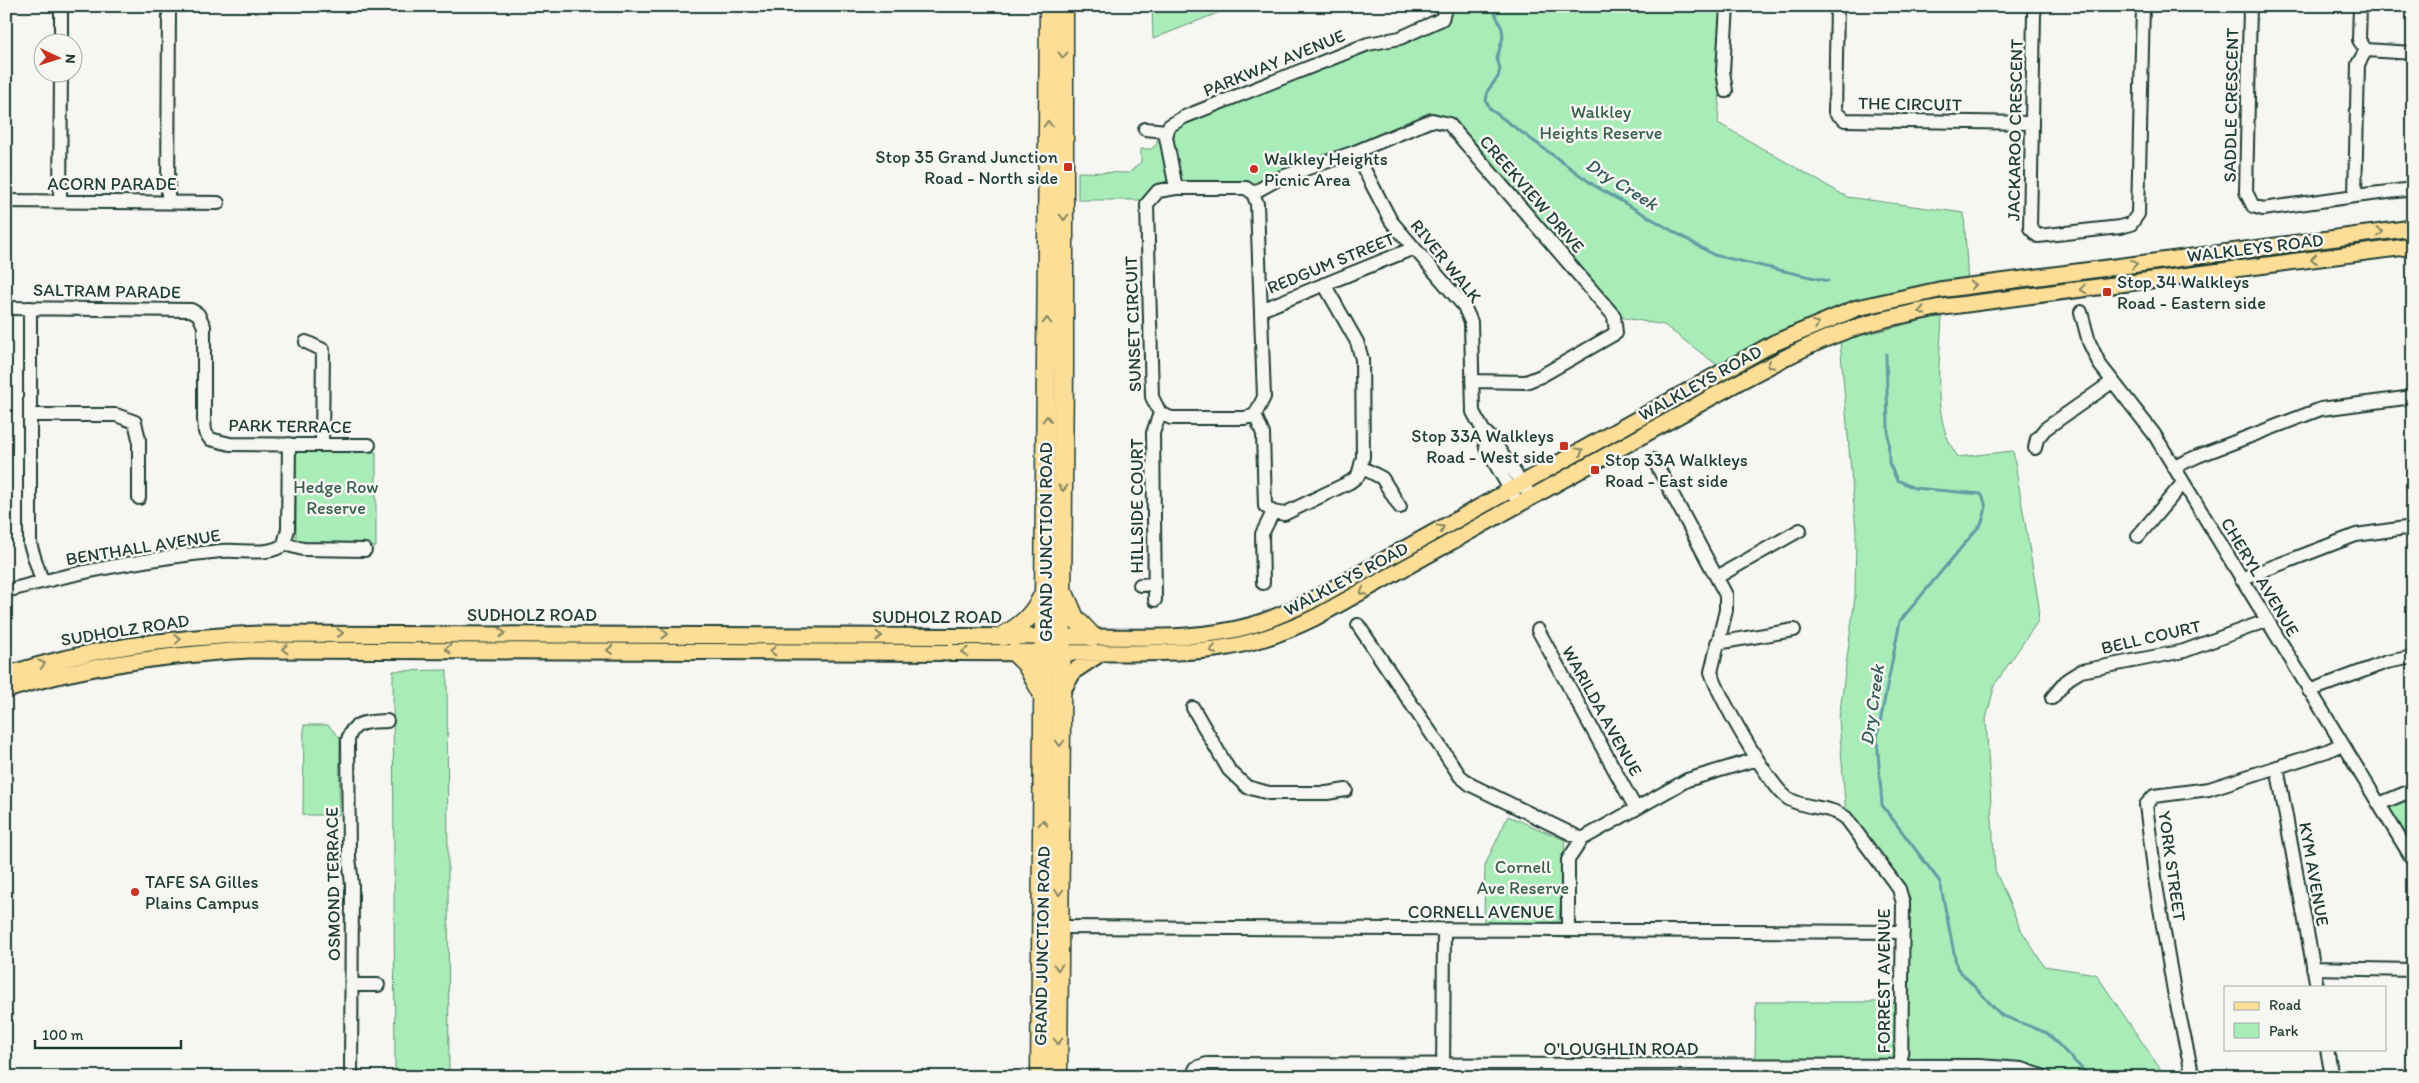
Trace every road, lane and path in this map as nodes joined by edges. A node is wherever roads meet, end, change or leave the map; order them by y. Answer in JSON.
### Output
{"nodes":[{"id":1,"x":61,"y":6,"type":"edge"},
{"id":2,"x":169,"y":6,"type":"edge"},
{"id":3,"x":1049,"y":6,"type":"edge"},
{"id":4,"x":1064,"y":6,"type":"edge"},
{"id":5,"x":1446,"y":6,"type":"edge"},
{"id":6,"x":1727,"y":6,"type":"edge"},
{"id":7,"x":1837,"y":6,"type":"edge"},
{"id":8,"x":2036,"y":6,"type":"edge"},
{"id":9,"x":2143,"y":6,"type":"edge"},
{"id":10,"x":2250,"y":6,"type":"edge"},
{"id":11,"x":2360,"y":6,"type":"edge"},
{"id":12,"x":61,"y":32,"type":"edge"},
{"id":13,"x":2366,"y":50,"type":"junction"},
{"id":14,"x":2413,"y":54,"type":"edge"},
{"id":15,"x":60,"y":82,"type":"edge"},
{"id":16,"x":1726,"y":91,"type":"dead end"},
{"id":17,"x":2032,"y":123,"type":"junction"},
{"id":18,"x":1145,"y":130,"type":"dead end"},
{"id":19,"x":1167,"y":131,"type":"junction"},
{"id":20,"x":1355,"y":152,"type":"junction"},
{"id":21,"x":1176,"y":188,"type":"junction"},
{"id":22,"x":2413,"y":189,"type":"edge"},
{"id":23,"x":1253,"y":193,"type":"junction"},
{"id":24,"x":2355,"y":196,"type":"junction"},
{"id":25,"x":6,"y":201,"type":"edge"},
{"id":26,"x":60,"y":201,"type":"junction"},
{"id":27,"x":168,"y":202,"type":"junction"},
{"id":28,"x":218,"y":203,"type":"dead end"},
{"id":29,"x":2413,"y":228,"type":"edge"},
{"id":30,"x":2413,"y":246,"type":"edge"},
{"id":31,"x":1414,"y":248,"type":"junction"},
{"id":32,"x":1324,"y":284,"type":"junction"},
{"id":33,"x":6,"y":308,"type":"edge"},
{"id":34,"x":30,"y":308,"type":"junction"},
{"id":35,"x":1261,"y":310,"type":"junction"},
{"id":36,"x":2081,"y":312,"type":"dead end"},
{"id":37,"x":306,"y":342,"type":"dead end"},
{"id":38,"x":1472,"y":382,"type":"junction"},
{"id":39,"x":2112,"y":382,"type":"junction"},
{"id":40,"x":2413,"y":397,"type":"edge"},
{"id":41,"x":1160,"y":413,"type":"junction"},
{"id":42,"x":31,"y":415,"type":"junction"},
{"id":43,"x":1255,"y":415,"type":"junction"},
{"id":44,"x":210,"y":439,"type":"joint"},
{"id":45,"x":289,"y":444,"type":"junction"},
{"id":46,"x":322,"y":444,"type":"junction"},
{"id":47,"x":369,"y":445,"type":"dead end"},
{"id":48,"x":2035,"y":448,"type":"dead end"},
{"id":49,"x":1654,"y":460,"type":"dead end"},
{"id":50,"x":1361,"y":467,"type":"junction"},
{"id":51,"x":2174,"y":468,"type":"junction"},
{"id":52,"x":2184,"y":483,"type":"junction"},
{"id":53,"x":1516,"y":487,"type":"junction"},
{"id":54,"x":139,"y":498,"type":"dead end"},
{"id":55,"x":1526,"y":501,"type":"junction"},
{"id":56,"x":1400,"y":507,"type":"dead end"},
{"id":57,"x":1273,"y":512,"type":"junction"},
{"id":58,"x":2413,"y":527,"type":"edge"},
{"id":59,"x":1800,"y":530,"type":"dead end"},
{"id":60,"x":2138,"y":536,"type":"dead end"},
{"id":61,"x":284,"y":544,"type":"junction"},
{"id":62,"x":365,"y":550,"type":"dead end"},
{"id":63,"x":1717,"y":577,"type":"junction"},
{"id":64,"x":2241,"y":579,"type":"junction"},
{"id":65,"x":42,"y":581,"type":"junction"},
{"id":66,"x":1264,"y":583,"type":"dead end"},
{"id":67,"x":1140,"y":584,"type":"dead end"},
{"id":68,"x":1155,"y":584,"type":"junction"},
{"id":69,"x":1054,"y":589,"type":"junction"},
{"id":70,"x":6,"y":591,"type":"edge"},
{"id":71,"x":1155,"y":600,"type":"dead end"},
{"id":72,"x":2266,"y":622,"type":"junction"},
{"id":73,"x":1358,"y":625,"type":"dead end"},
{"id":74,"x":1538,"y":630,"type":"dead end"},
{"id":75,"x":1794,"y":630,"type":"dead end"},
{"id":76,"x":1002,"y":636,"type":"junction"},
{"id":77,"x":1717,"y":643,"type":"junction"},
{"id":78,"x":1053,"y":645,"type":"junction"},
{"id":79,"x":1097,"y":645,"type":"junction"},
{"id":80,"x":1014,"y":652,"type":"junction"},
{"id":81,"x":2413,"y":657,"type":"edge"},
{"id":82,"x":6,"y":675,"type":"edge"},
{"id":83,"x":6,"y":690,"type":"edge"},
{"id":84,"x":2309,"y":691,"type":"junction"},
{"id":85,"x":1052,"y":696,"type":"junction"},
{"id":86,"x":2052,"y":698,"type":"dead end"},
{"id":87,"x":1194,"y":708,"type":"dead end"},
{"id":88,"x":387,"y":721,"type":"dead end"},
{"id":89,"x":2342,"y":744,"type":"junction"},
{"id":90,"x":1757,"y":759,"type":"junction"},
{"id":91,"x":2277,"y":767,"type":"junction"},
{"id":92,"x":1346,"y":790,"type":"dead end"},
{"id":93,"x":2413,"y":790,"type":"edge"},
{"id":94,"x":2379,"y":804,"type":"junction"},
{"id":95,"x":1636,"y":809,"type":"junction"},
{"id":96,"x":1582,"y":839,"type":"junction"},
{"id":97,"x":2413,"y":860,"type":"edge"},
{"id":98,"x":1050,"y":927,"type":"junction"},
{"id":99,"x":1444,"y":930,"type":"junction"},
{"id":100,"x":1568,"y":930,"type":"junction"},
{"id":101,"x":1903,"y":932,"type":"junction"},
{"id":102,"x":2313,"y":968,"type":"junction"},
{"id":103,"x":2413,"y":970,"type":"edge"},
{"id":104,"x":352,"y":985,"type":"junction"},
{"id":105,"x":378,"y":985,"type":"dead end"},
{"id":106,"x":2316,"y":986,"type":"edge"},
{"id":107,"x":2327,"y":1050,"type":"edge"},
{"id":108,"x":1901,"y":1067,"type":"junction"},
{"id":109,"x":1318,"y":1071,"type":"edge"},
{"id":110,"x":1443,"y":1071,"type":"edge"},
{"id":111,"x":1568,"y":1071,"type":"edge"},
{"id":112,"x":1194,"y":1072,"type":"edge"},
{"id":113,"x":1696,"y":1072,"type":"edge"},
{"id":114,"x":1837,"y":1072,"type":"edge"},
{"id":115,"x":351,"y":1077,"type":"edge"},
{"id":116,"x":1040,"y":1077,"type":"edge"},
{"id":117,"x":1058,"y":1077,"type":"edge"},
{"id":118,"x":2044,"y":1077,"type":"edge"},
{"id":119,"x":2193,"y":1077,"type":"edge"},
{"id":120,"x":2332,"y":1077,"type":"edge"}],
"edges":[{"from":1,"to":12,"type":"street"},
{"from":2,"to":27,"type":"street"},
{"from":69,"to":3,"type":"highway","name":"GRAND JUNCTION ROAD","one_way":true},
{"from":4,"to":69,"type":"highway","name":"GRAND JUNCTION ROAD","one_way":true},
{"from":5,"to":19,"type":"street","name":"PARKWAY AVENUE"},
{"from":6,"to":16,"type":"street"},
{"from":7,"to":17,"type":"street","name":"THE CIRCUIT"},
{"from":8,"to":17,"type":"street","name":"JACKAROO CRESCENT"},
{"from":9,"to":17,"type":"street","name":"JACKAROO CRESCENT"},
{"from":10,"to":24,"type":"street","name":"SADDLE CRESCENT"},
{"from":11,"to":13,"type":"street"},
{"from":13,"to":14,"type":"street"},
{"from":13,"to":24,"type":"street"},
{"from":15,"to":26,"type":"street"},
{"from":18,"to":19,"type":"street"},
{"from":19,"to":21,"type":"street"},
{"from":20,"to":23,"type":"street","name":"CREEKVIEW DRIVE"},
{"from":20,"to":31,"type":"street","name":"RIVER WALK"},
{"from":20,"to":38,"type":"street","name":"CREEKVIEW DRIVE"},
{"from":21,"to":23,"type":"street","name":"SUNSET CIRCUIT"},
{"from":21,"to":41,"type":"street","name":"SUNSET CIRCUIT"},
{"from":22,"to":24,"type":"street","name":"SADDLE CRESCENT"},
{"from":23,"to":35,"type":"street"},
{"from":25,"to":26,"type":"street","name":"ACORN PARADE"},
{"from":26,"to":27,"type":"street","name":"ACORN PARADE"},
{"from":27,"to":28,"type":"street","name":"ACORN PARADE"},
{"from":53,"to":29,"type":"main road","name":"WALKLEYS ROAD","one_way":true},
{"from":30,"to":55,"type":"main road","name":"WALKLEYS ROAD","one_way":true},
{"from":31,"to":32,"type":"street","name":"REDGUM STREET"},
{"from":31,"to":38,"type":"street","name":"RIVER WALK"},
{"from":32,"to":35,"type":"street","name":"REDGUM STREET"},
{"from":32,"to":50,"type":"street"},
{"from":33,"to":34,"type":"street","name":"SALTRAM PARADE"},
{"from":34,"to":42,"type":"street"},
{"from":34,"to":44,"type":"street","name":"SALTRAM PARADE"},
{"from":35,"to":43,"type":"street"},
{"from":36,"to":39,"type":"street","name":"CHERYL AVENUE"},
{"from":37,"to":46,"type":"street"},
{"from":38,"to":53,"type":"street","name":"RIVER WALK"},
{"from":39,"to":48,"type":"street"},
{"from":39,"to":51,"type":"street","name":"CHERYL AVENUE"},
{"from":40,"to":51,"type":"street"},
{"from":41,"to":43,"type":"street","name":"SUNSET CIRCUIT"},
{"from":41,"to":68,"type":"street","name":"HILLSIDE COURT"},
{"from":42,"to":54,"type":"street"},
{"from":42,"to":65,"type":"street"},
{"from":43,"to":57,"type":"street"},
{"from":44,"to":45,"type":"street","name":"PARK TERRACE"},
{"from":45,"to":46,"type":"street","name":"PARK TERRACE"},
{"from":45,"to":61,"type":"street"},
{"from":46,"to":47,"type":"street","name":"PARK TERRACE"},
{"from":49,"to":63,"type":"street","name":"FORREST AVENUE"},
{"from":50,"to":56,"type":"street"},
{"from":50,"to":57,"type":"street"},
{"from":51,"to":52,"type":"street","name":"CHERYL AVENUE"},
{"from":52,"to":60,"type":"street"},
{"from":52,"to":64,"type":"street","name":"CHERYL AVENUE"},
{"from":53,"to":55,"type":"street","name":"RIVER WALK"},
{"from":79,"to":53,"type":"main road","name":"WALKLEYS ROAD","one_way":true},
{"from":55,"to":79,"type":"main road","name":"WALKLEYS ROAD","one_way":true},
{"from":57,"to":66,"type":"street"},
{"from":58,"to":64,"type":"street"},
{"from":59,"to":63,"type":"street"},
{"from":61,"to":62,"type":"street"},
{"from":61,"to":65,"type":"street","name":"BENTHALL AVENUE"},
{"from":63,"to":77,"type":"street","name":"FORREST AVENUE"},
{"from":64,"to":72,"type":"street","name":"CHERYL AVENUE"},
{"from":65,"to":70,"type":"street","name":"BENTHALL AVENUE"},
{"from":67,"to":68,"type":"street"},
{"from":68,"to":71,"type":"street","name":"HILLSIDE COURT"},
{"from":69,"to":76,"type":"highway"},
{"from":69,"to":78,"type":"highway","name":"GRAND JUNCTION ROAD"},
{"from":69,"to":79,"type":"highway"},
{"from":72,"to":84,"type":"street","name":"CHERYL AVENUE"},
{"from":72,"to":86,"type":"street","name":"BELL COURT"},
{"from":73,"to":96,"type":"street"},
{"from":74,"to":95,"type":"street","name":"WARILDA AVENUE"},
{"from":75,"to":77,"type":"street"},
{"from":76,"to":78,"type":"main road","name":"SUDHOLZ ROAD"},
{"from":82,"to":76,"type":"main road","name":"SUDHOLZ ROAD","one_way":true},
{"from":77,"to":90,"type":"street","name":"FORREST AVENUE"},
{"from":78,"to":79,"type":"main road","name":"WALKLEYS ROAD"},
{"from":78,"to":80,"type":"main road","name":"SUDHOLZ ROAD"},
{"from":78,"to":85,"type":"highway","name":"GRAND JUNCTION ROAD"},
{"from":79,"to":85,"type":"main road"},
{"from":80,"to":83,"type":"main road","name":"SUDHOLZ ROAD","one_way":true},
{"from":80,"to":85,"type":"highway"},
{"from":81,"to":84,"type":"street"},
{"from":84,"to":89,"type":"street","name":"CHERYL AVENUE"},
{"from":85,"to":98,"type":"highway","name":"GRAND JUNCTION ROAD"},
{"from":87,"to":92,"type":"street"},
{"from":88,"to":104,"type":"street","name":"OSMOND TERRACE"},
{"from":89,"to":91,"type":"street","name":"YORK STREET"},
{"from":89,"to":94,"type":"street","name":"CHERYL AVENUE"},
{"from":90,"to":95,"type":"street"},
{"from":90,"to":101,"type":"street","name":"FORREST AVENUE"},
{"from":91,"to":102,"type":"street","name":"KYM AVENUE"},
{"from":91,"to":119,"type":"street","name":"YORK STREET"},
{"from":93,"to":94,"type":"street"},
{"from":94,"to":97,"type":"street","name":"CHERYL AVENUE"},
{"from":95,"to":96,"type":"street"},
{"from":96,"to":100,"type":"street"},
{"from":98,"to":99,"type":"street","name":"CORNELL AVENUE"},
{"from":98,"to":116,"type":"highway","name":"GRAND JUNCTION ROAD"},
{"from":98,"to":117,"type":"highway","name":"GRAND JUNCTION ROAD","one_way":true},
{"from":99,"to":100,"type":"street","name":"CORNELL AVENUE"},
{"from":99,"to":110,"type":"street"},
{"from":100,"to":101,"type":"street","name":"CORNELL AVENUE"},
{"from":101,"to":108,"type":"street","name":"FORREST AVENUE"},
{"from":102,"to":103,"type":"street"},
{"from":102,"to":106,"type":"street","name":"KYM AVENUE"},
{"from":104,"to":105,"type":"street"},
{"from":104,"to":115,"type":"street","name":"OSMOND TERRACE"},
{"from":107,"to":120,"type":"street"},
{"from":108,"to":114,"type":"street","name":"O'LOUGHLIN ROAD"},
{"from":108,"to":118,"type":"street","name":"O'LOUGHLIN ROAD"},
{"from":109,"to":110,"type":"street","name":"O'LOUGHLIN ROAD"},
{"from":109,"to":112,"type":"street","name":"O'LOUGHLIN ROAD"},
{"from":110,"to":111,"type":"street","name":"O'LOUGHLIN ROAD"},
{"from":111,"to":113,"type":"street","name":"O'LOUGHLIN ROAD"},
{"from":113,"to":114,"type":"street","name":"O'LOUGHLIN ROAD"}]}
